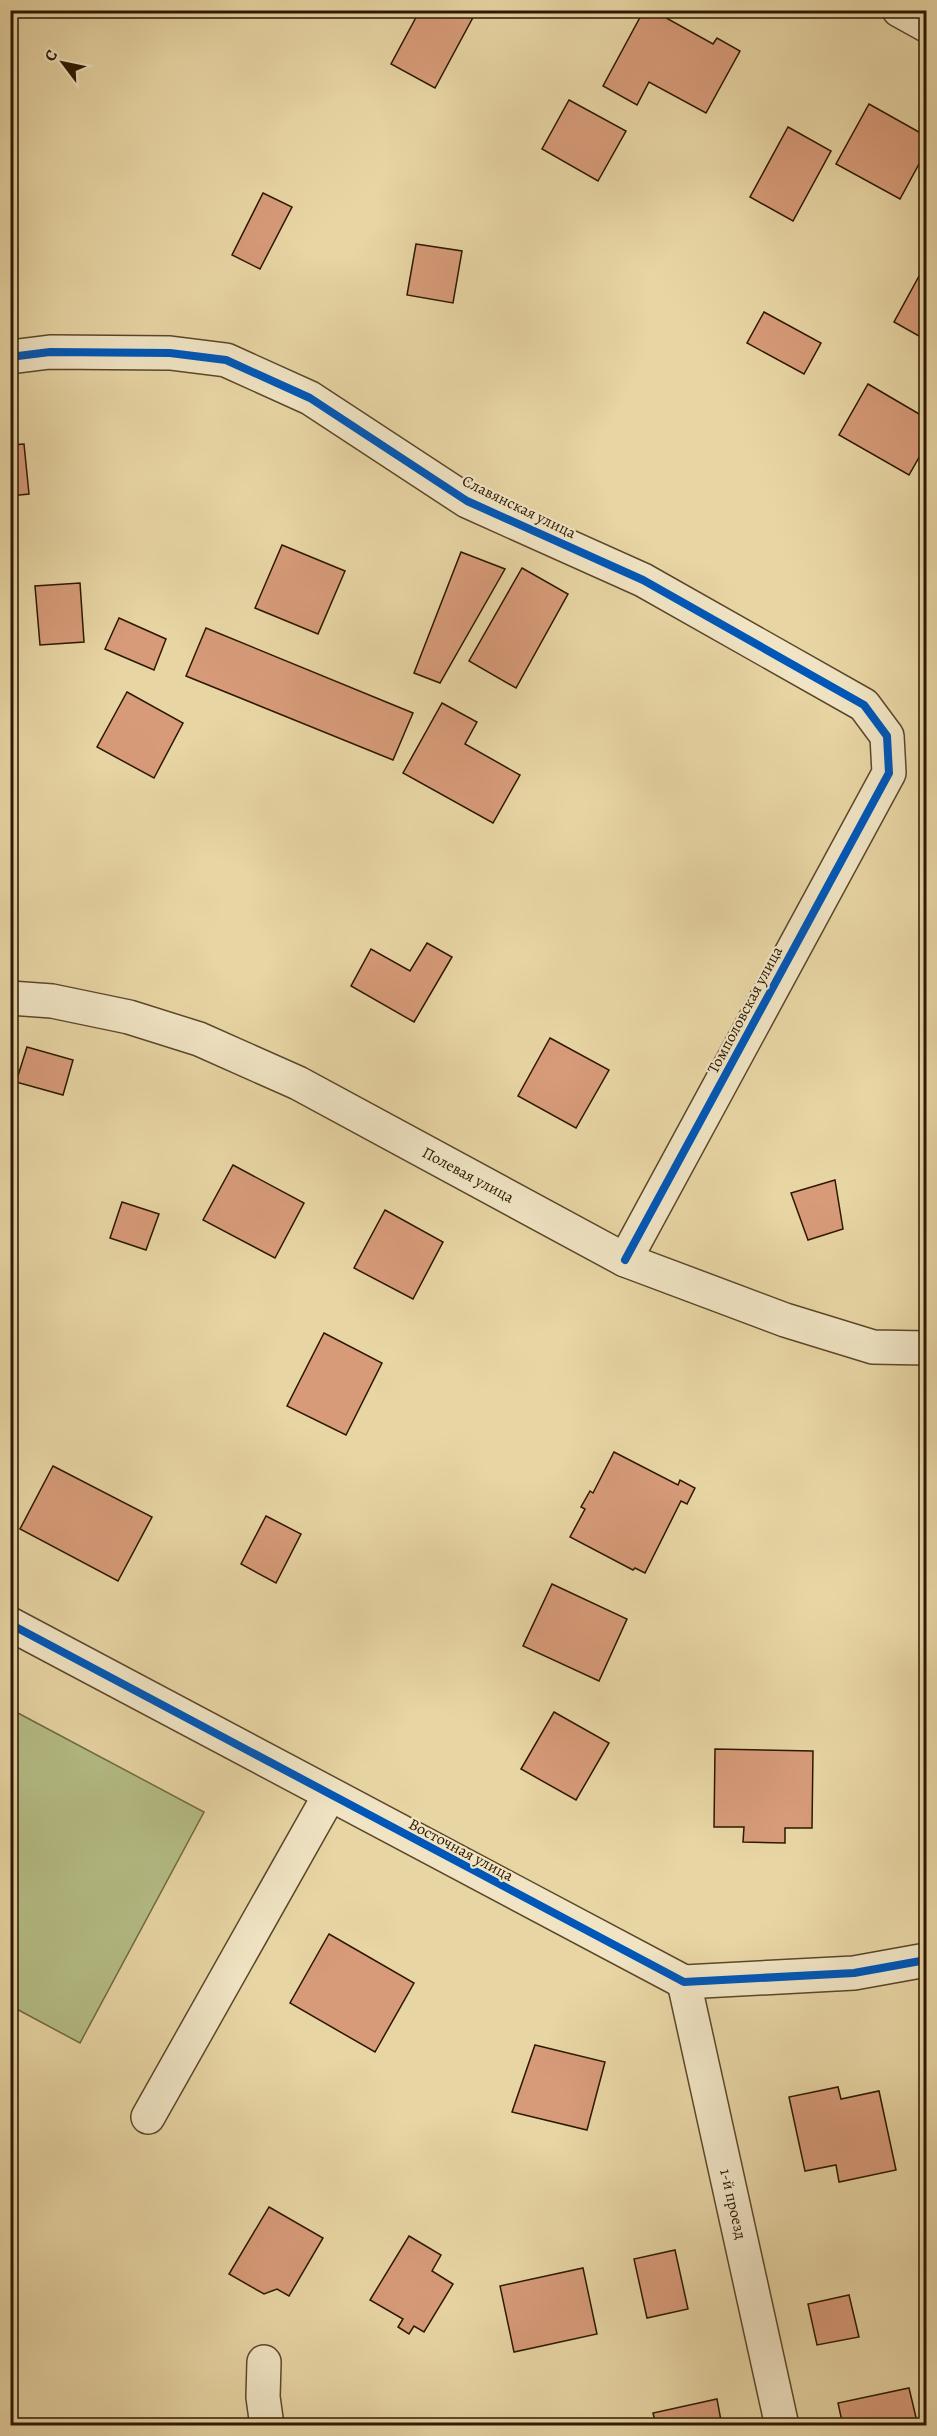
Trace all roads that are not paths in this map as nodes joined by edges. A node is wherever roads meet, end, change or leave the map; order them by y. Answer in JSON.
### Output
{"nodes":[{"id":1,"x":899,"y":10,"type":"edge"},
{"id":2,"x":927,"y":25,"type":"edge"},
{"id":3,"x":10,"y":357,"type":"edge"},
{"id":4,"x":889,"y":772,"type":"joint"},
{"id":5,"x":10,"y":998,"type":"edge"},
{"id":6,"x":625,"y":1260,"type":"junction"},
{"id":7,"x":927,"y":1348,"type":"edge"},
{"id":8,"x":10,"y":1624,"type":"edge"},
{"id":9,"x":329,"y":1796,"type":"junction"},
{"id":10,"x":927,"y":1959,"type":"edge"},
{"id":11,"x":684,"y":1982,"type":"junction"},
{"id":12,"x":148,"y":2117,"type":"dead end"},
{"id":13,"x":264,"y":2362,"type":"dead end"},
{"id":14,"x":267,"y":2426,"type":"edge"},
{"id":15,"x":782,"y":2426,"type":"edge"}],
"edges":[{"from":1,"to":2,"type":"street"},
{"from":3,"to":4,"type":"street","name":"Славянская улица"},
{"from":4,"to":6,"type":"street","name":"Томполовская улица"},
{"from":5,"to":6,"type":"street","name":"Полевая улица"},
{"from":6,"to":7,"type":"street","name":"Полевая улица"},
{"from":8,"to":9,"type":"street","name":"Восточная улица"},
{"from":9,"to":11,"type":"street","name":"Восточная улица"},
{"from":9,"to":12,"type":"street"},
{"from":10,"to":11,"type":"street"},
{"from":11,"to":15,"type":"street","name":"1-й проезд"},
{"from":13,"to":14,"type":"street"}]}
